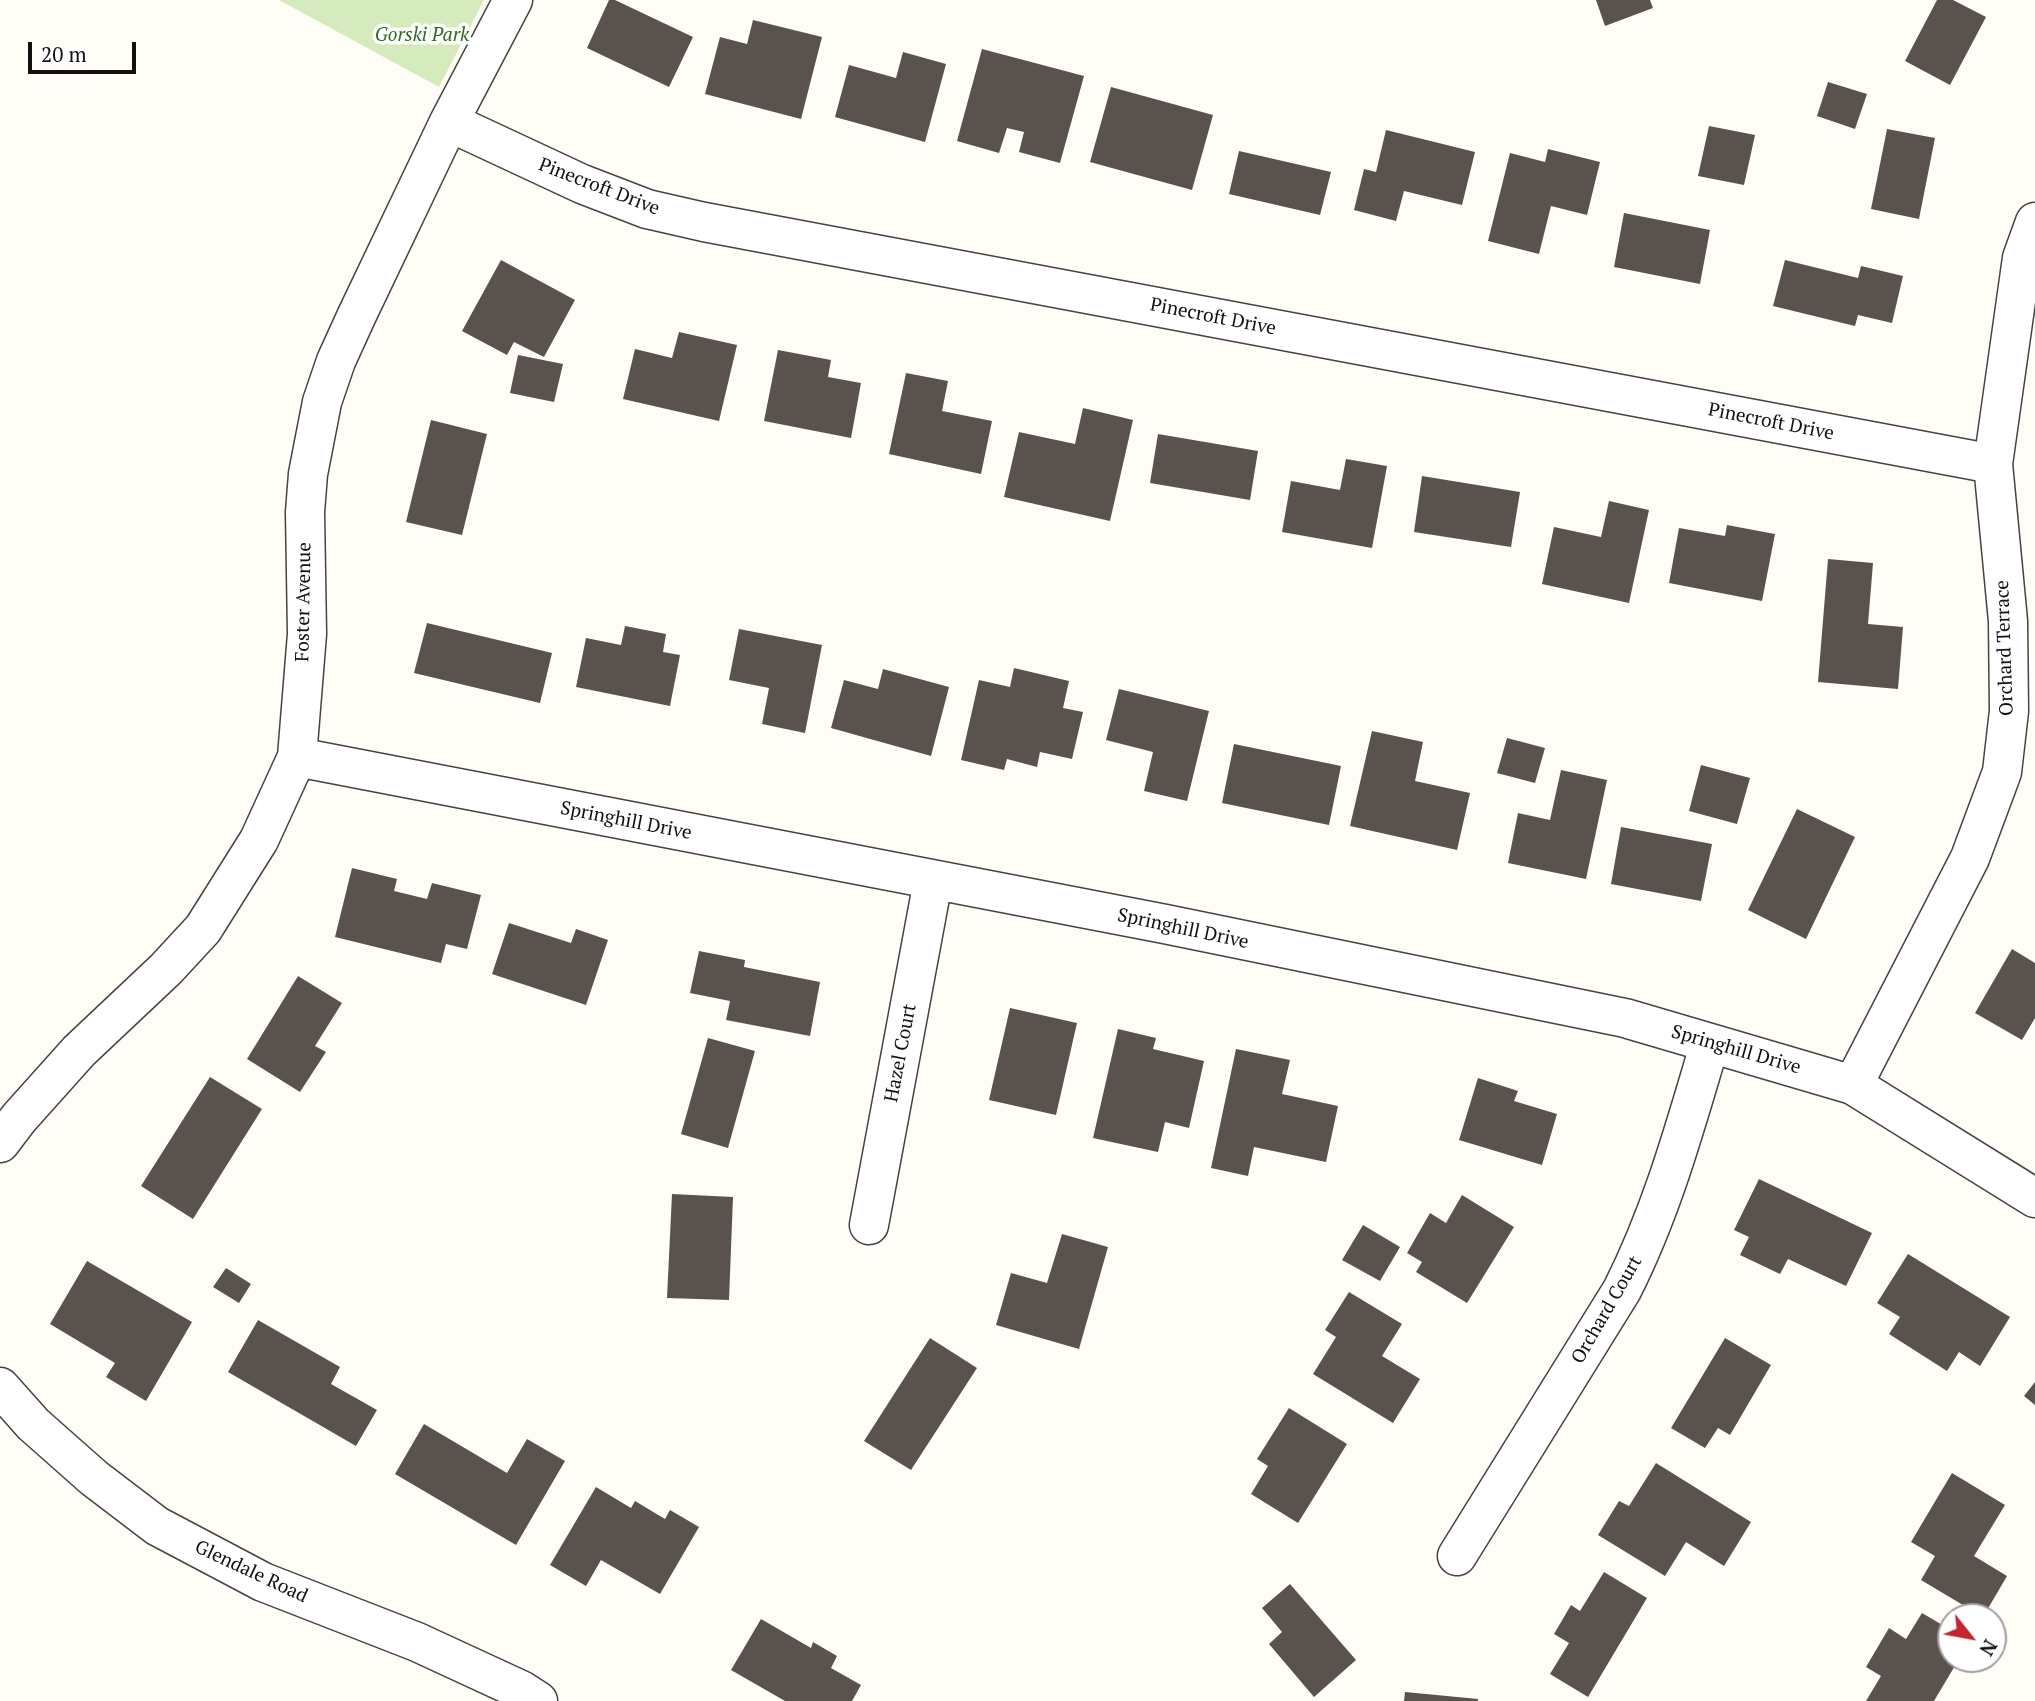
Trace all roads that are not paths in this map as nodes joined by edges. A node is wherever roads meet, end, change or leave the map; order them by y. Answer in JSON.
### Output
{"nodes":[{"id":1,"x":513,"y":0,"type":"edge"},
{"id":2,"x":449,"y":122,"type":"junction"},
{"id":3,"x":2035,"y":222,"type":"edge"},
{"id":4,"x":2029,"y":261,"type":"edge"},
{"id":5,"x":1993,"y":464,"type":"junction"},
{"id":6,"x":297,"y":757,"type":"junction"},
{"id":7,"x":933,"y":881,"type":"junction"},
{"id":8,"x":1710,"y":1043,"type":"junction"},
{"id":9,"x":1853,"y":1085,"type":"junction"},
{"id":10,"x":0,"y":1143,"type":"edge"},
{"id":11,"x":2035,"y":1198,"type":"edge"},
{"id":12,"x":869,"y":1225,"type":"dead end"},
{"id":13,"x":0,"y":1387,"type":"edge"},
{"id":14,"x":1457,"y":1556,"type":"dead end"},
{"id":15,"x":525,"y":1697,"type":"edge"}],
"edges":[{"from":1,"to":2,"type":"street","name":"Foster Avenue"},
{"from":2,"to":5,"type":"street","name":"Pinecroft Drive"},
{"from":2,"to":6,"type":"street","name":"Foster Avenue"},
{"from":3,"to":4,"type":"street","name":"Orchard Terrace"},
{"from":4,"to":5,"type":"street","name":"Orchard Terrace"},
{"from":5,"to":9,"type":"street","name":"Orchard Terrace"},
{"from":6,"to":7,"type":"street","name":"Springhill Drive"},
{"from":6,"to":10,"type":"street","name":"Foster Avenue"},
{"from":7,"to":8,"type":"street","name":"Springhill Drive"},
{"from":7,"to":12,"type":"street","name":"Hazel Court"},
{"from":8,"to":9,"type":"street","name":"Springhill Drive"},
{"from":8,"to":14,"type":"street","name":"Orchard Court"},
{"from":9,"to":11,"type":"street","name":"Springhill Drive"},
{"from":13,"to":15,"type":"street","name":"Glendale Road"}]}
